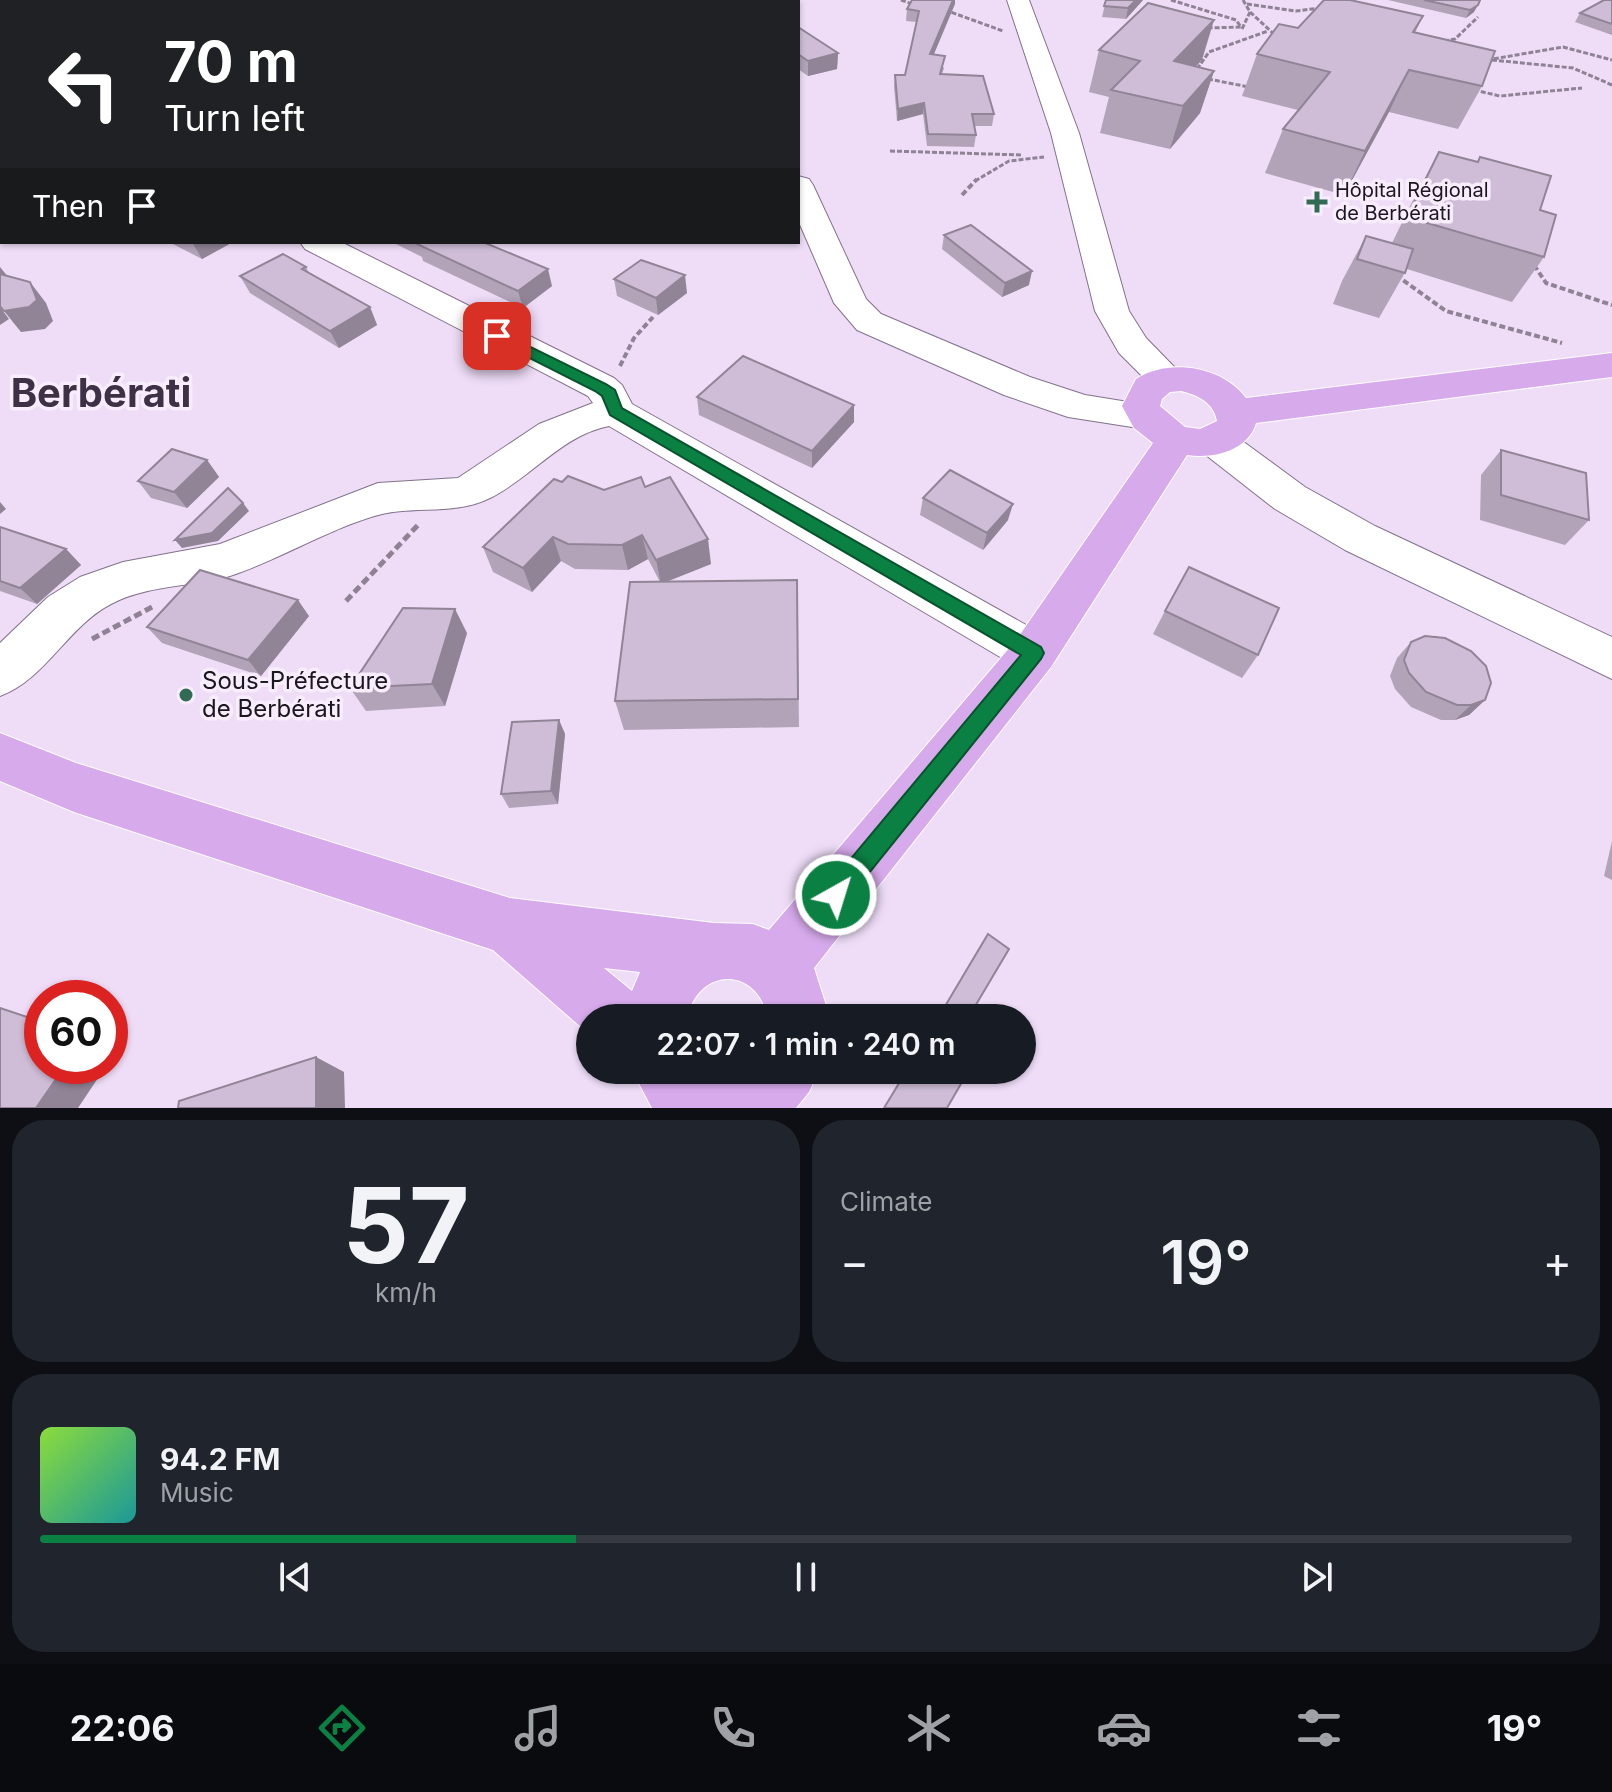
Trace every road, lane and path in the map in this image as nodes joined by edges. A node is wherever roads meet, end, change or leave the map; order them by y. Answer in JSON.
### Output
{"nodes":[{"id":1,"x":901,"y":0,"type":"edge"},
{"id":2,"x":1018,"y":0,"type":"edge"},
{"id":3,"x":1171,"y":0,"type":"edge"},
{"id":4,"x":1244,"y":2,"type":"edge"},
{"id":5,"x":922,"y":6,"type":"edge"},
{"id":6,"x":934,"y":8,"type":"edge"},
{"id":7,"x":1325,"y":8,"type":"edge"},
{"id":8,"x":1250,"y":12,"type":"junction"},
{"id":9,"x":1478,"y":17,"type":"dead end"},
{"id":10,"x":1241,"y":27,"type":"junction"},
{"id":11,"x":1204,"y":28,"type":"edge"},
{"id":12,"x":1269,"y":30,"type":"junction"},
{"id":13,"x":1246,"y":35,"type":"junction"},
{"id":14,"x":1284,"y":38,"type":"edge"},
{"id":15,"x":1031,"y":39,"type":"junction"},
{"id":16,"x":1440,"y":42,"type":"edge"},
{"id":17,"x":1487,"y":60,"type":"junction"},
{"id":18,"x":1612,"y":60,"type":"edge"},
{"id":19,"x":1474,"y":62,"type":"edge"},
{"id":20,"x":1187,"y":75,"type":"edge"},
{"id":21,"x":1201,"y":78,"type":"edge"},
{"id":22,"x":1612,"y":85,"type":"edge"},
{"id":23,"x":1256,"y":88,"type":"edge"},
{"id":24,"x":1582,"y":88,"type":"dead end"},
{"id":25,"x":1470,"y":89,"type":"edge"},
{"id":26,"x":890,"y":151,"type":"dead end"},
{"id":27,"x":1022,"y":155,"type":"junction"},
{"id":28,"x":1073,"y":159,"type":"junction"},
{"id":29,"x":800,"y":188,"type":"edge"},
{"id":30,"x":962,"y":195,"type":"dead end"},
{"id":31,"x":320,"y":244,"type":"edge"},
{"id":32,"x":1531,"y":261,"type":"edge"},
{"id":33,"x":1388,"y":270,"type":"edge"},
{"id":34,"x":1612,"y":305,"type":"edge"},
{"id":35,"x":653,"y":317,"type":"dead end"},
{"id":36,"x":1567,"y":344,"type":"dead end"},
{"id":37,"x":1612,"y":365,"type":"edge"},
{"id":38,"x":1168,"y":380,"type":"junction"},
{"id":39,"x":608,"y":399,"type":"junction"},
{"id":40,"x":1194,"y":427,"type":"junction"},
{"id":41,"x":477,"y":487,"type":"junction"},
{"id":42,"x":164,"y":600,"type":"dead end"},
{"id":43,"x":346,"y":601,"type":"dead end"},
{"id":44,"x":88,"y":641,"type":"dead end"},
{"id":45,"x":1034,"y":653,"type":"junction"},
{"id":46,"x":1612,"y":659,"type":"edge"},
{"id":47,"x":0,"y":675,"type":"edge"},
{"id":48,"x":0,"y":757,"type":"edge"},
{"id":49,"x":510,"y":927,"type":"junction"},
{"id":50,"x":710,"y":951,"type":"junction"},
{"id":51,"x":788,"y":992,"type":"edge"},
{"id":52,"x":601,"y":1004,"type":"edge"},
{"id":53,"x":661,"y":1004,"type":"edge"},
{"id":54,"x":776,"y":1084,"type":"edge"},
{"id":55,"x":692,"y":1098,"type":"edge"}],
"edges":[{"from":1,"to":5,"type":"path"},
{"from":2,"to":15,"type":"street"},
{"from":3,"to":10,"type":"path"},
{"from":4,"to":7,"type":"path"},
{"from":4,"to":8,"type":"path"},
{"from":6,"to":15,"type":"path"},
{"from":8,"to":10,"type":"path"},
{"from":8,"to":12,"type":"path"},
{"from":9,"to":16,"type":"path"},
{"from":10,"to":11,"type":"path"},
{"from":10,"to":13,"type":"path"},
{"from":12,"to":13,"type":"path"},
{"from":12,"to":14,"type":"path"},
{"from":13,"to":20,"type":"path"},
{"from":15,"to":28,"type":"street"},
{"from":17,"to":18,"type":"path"},
{"from":17,"to":19,"type":"path"},
{"from":17,"to":22,"type":"path"},
{"from":21,"to":23,"type":"path"},
{"from":24,"to":25,"type":"path"},
{"from":26,"to":27,"type":"path"},
{"from":27,"to":28,"type":"path"},
{"from":27,"to":30,"type":"path"},
{"from":28,"to":38,"type":"street"},
{"from":29,"to":40,"type":"street"},
{"from":31,"to":39,"type":"street"},
{"from":32,"to":34,"type":"path"},
{"from":33,"to":36,"type":"path"},
{"from":35,"to":39,"type":"path"},
{"from":37,"to":40,"type":"main road"},
{"from":38,"to":40,"type":"main road"},
{"from":38,"to":40,"type":"main road"},
{"from":39,"to":41,"type":"street"},
{"from":39,"to":45,"type":"street"},
{"from":40,"to":45,"type":"main road"},
{"from":40,"to":46,"type":"street"},
{"from":41,"to":43,"type":"path"},
{"from":41,"to":47,"type":"street"},
{"from":42,"to":44,"type":"path"},
{"from":45,"to":51,"type":"main road"},
{"from":48,"to":49,"type":"main road"},
{"from":49,"to":50,"type":"main road"},
{"from":49,"to":52,"type":"main road"},
{"from":50,"to":51,"type":"main road"},
{"from":50,"to":53,"type":"main road"},
{"from":54,"to":55,"type":"main road"}]}
